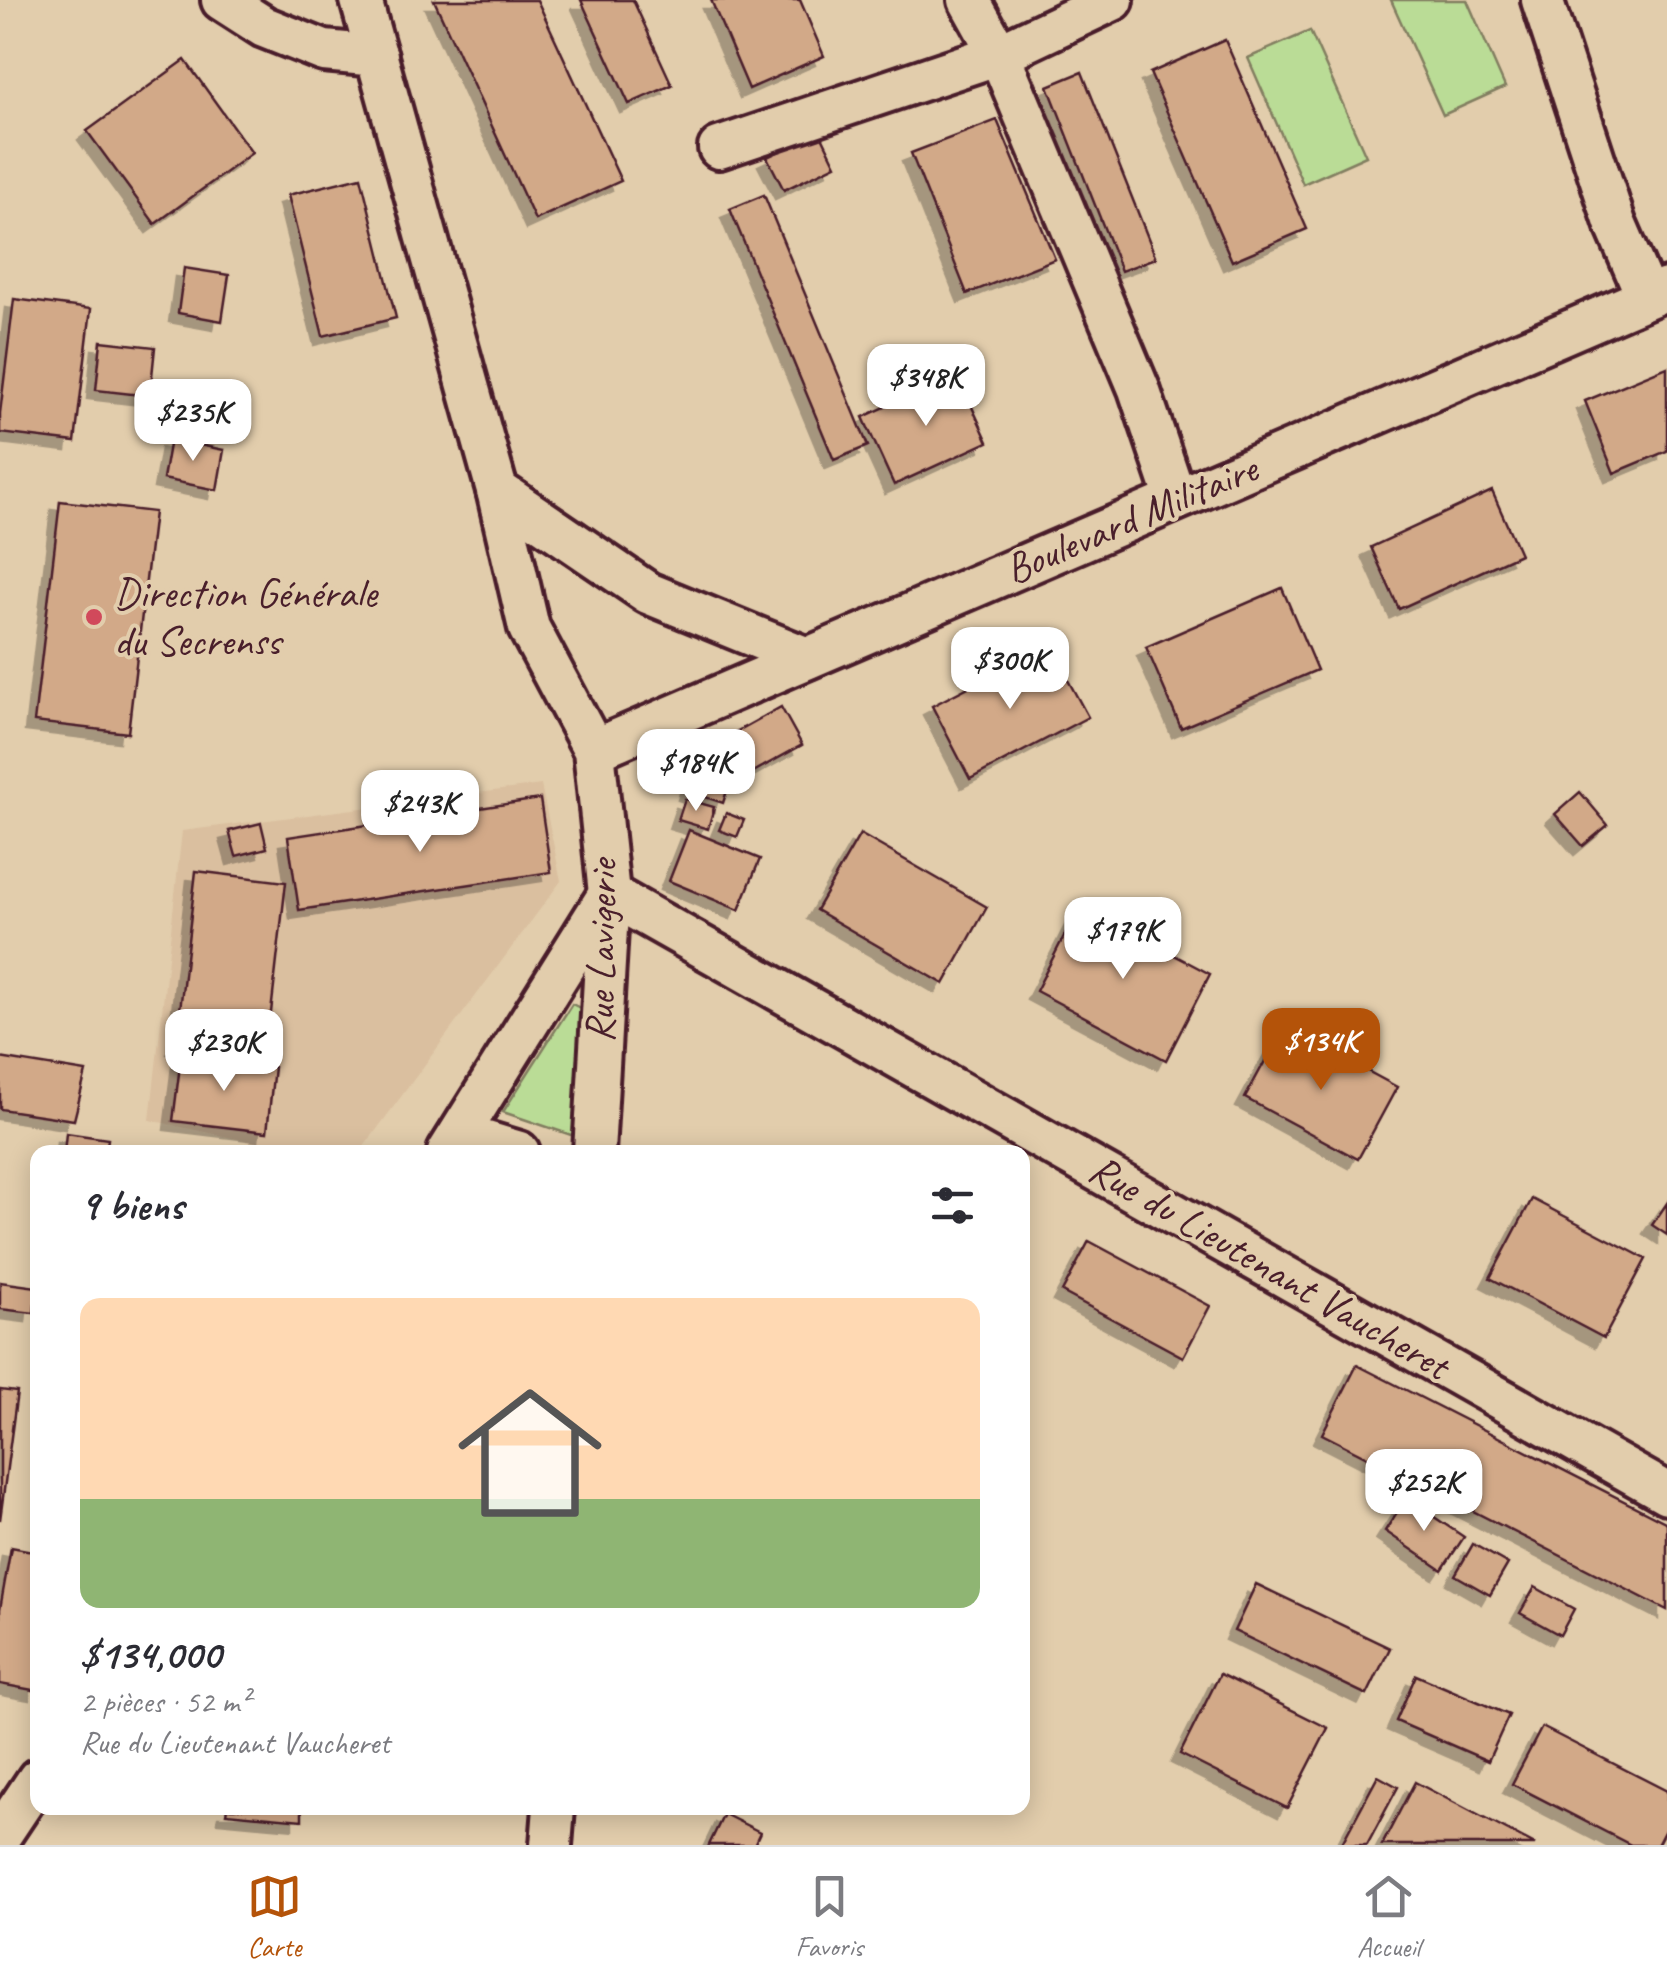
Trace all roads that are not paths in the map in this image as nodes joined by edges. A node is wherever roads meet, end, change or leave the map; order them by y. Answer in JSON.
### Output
{"nodes":[{"id":1,"x":222,"y":0,"type":"edge"},
{"id":2,"x":361,"y":0,"type":"edge"},
{"id":3,"x":969,"y":0,"type":"edge"},
{"id":4,"x":1113,"y":0,"type":"edge"},
{"id":5,"x":1542,"y":0,"type":"edge"},
{"id":6,"x":999,"y":54,"type":"junction"},
{"id":7,"x":376,"y":56,"type":"junction"},
{"id":8,"x":719,"y":148,"type":"dead end"},
{"id":9,"x":1657,"y":293,"type":"edge"},
{"id":10,"x":497,"y":490,"type":"junction"},
{"id":11,"x":1176,"y":500,"type":"junction"},
{"id":12,"x":807,"y":658,"type":"junction"},
{"id":13,"x":594,"y":750,"type":"junction"},
{"id":14,"x":610,"y":894,"type":"junction"},
{"id":15,"x":454,"y":1144,"type":"edge"},
{"id":16,"x":594,"y":1145,"type":"edge"},
{"id":17,"x":1667,"y":1493,"type":"edge"},
{"id":18,"x":30,"y":1791,"type":"edge"},
{"id":19,"x":553,"y":1815,"type":"edge"},
{"id":20,"x":0,"y":1836,"type":"edge"},
{"id":21,"x":551,"y":1845,"type":"edge"}],
"edges":[{"from":1,"to":7,"type":"street"},
{"from":2,"to":7,"type":"street"},
{"from":3,"to":6,"type":"street"},
{"from":4,"to":6,"type":"street"},
{"from":5,"to":9,"type":"street"},
{"from":6,"to":8,"type":"street"},
{"from":6,"to":11,"type":"street"},
{"from":7,"to":10,"type":"street"},
{"from":9,"to":11,"type":"street","name":"Boulevard Militaire"},
{"from":10,"to":12,"type":"street"},
{"from":10,"to":13,"type":"street"},
{"from":11,"to":12,"type":"street","name":"Boulevard Militaire"},
{"from":12,"to":13,"type":"street","name":"Boulevard Militaire"},
{"from":13,"to":14,"type":"street","name":"Rue Lavigerie"},
{"from":14,"to":15,"type":"street"},
{"from":14,"to":16,"type":"street","name":"Rue Lavigerie"},
{"from":14,"to":17,"type":"street","name":"Rue du Lieutenant Vaucheret"},
{"from":18,"to":20,"type":"street"},
{"from":19,"to":21,"type":"street"}]}
